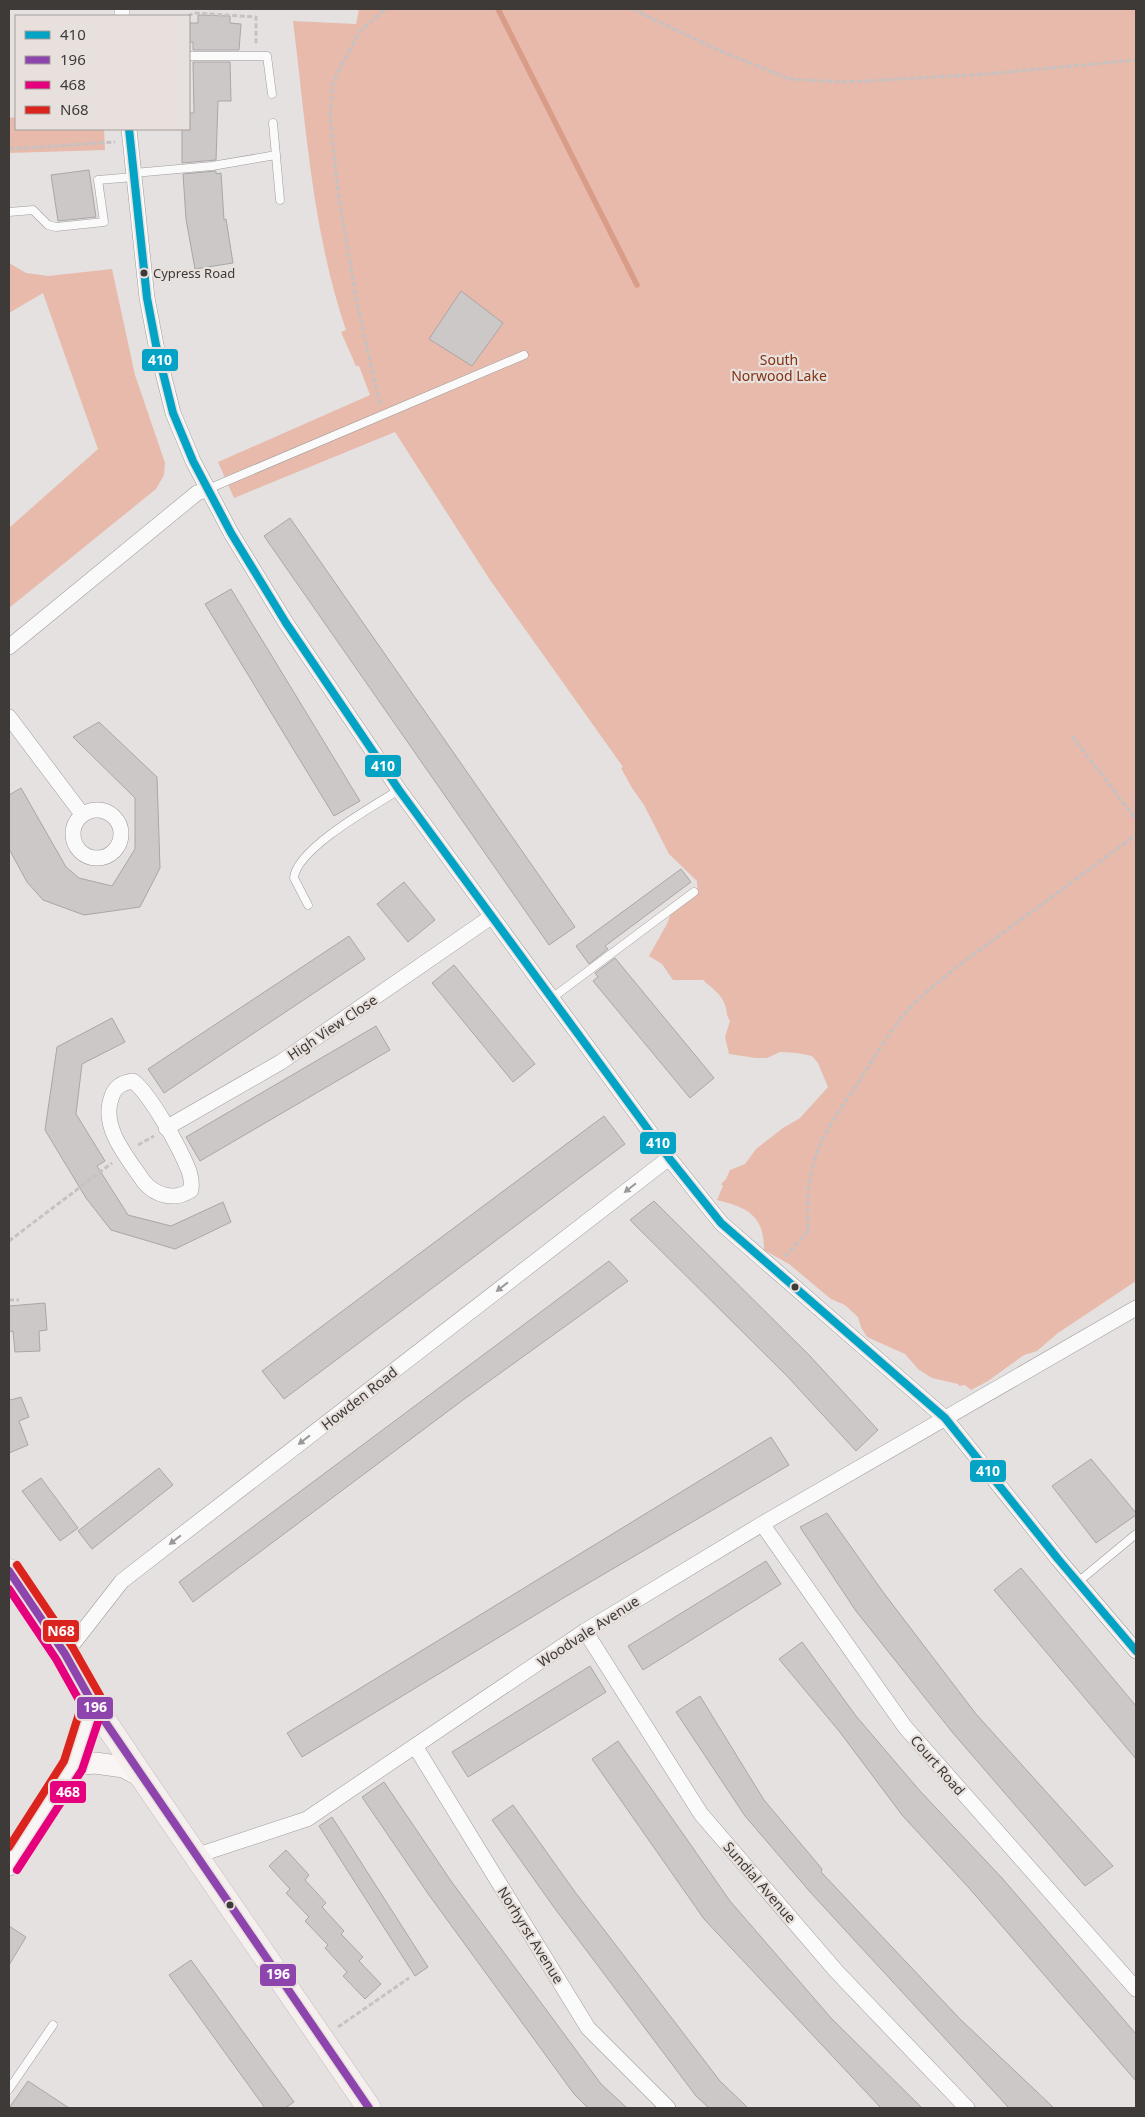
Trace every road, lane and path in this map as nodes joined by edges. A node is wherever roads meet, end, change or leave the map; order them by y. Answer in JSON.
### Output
{"nodes":[{"id":1,"x":386,"y":9,"type":"edge"},
{"id":2,"x":632,"y":9,"type":"edge"},
{"id":3,"x":190,"y":15,"type":"edge"},
{"id":4,"x":190,"y":56,"type":"edge"},
{"id":5,"x":256,"y":56,"type":"junction"},
{"id":6,"x":1136,"y":60,"type":"edge"},
{"id":7,"x":272,"y":94,"type":"dead end"},
{"id":8,"x":274,"y":123,"type":"dead end"},
{"id":9,"x":129,"y":136,"type":"edge"},
{"id":10,"x":9,"y":149,"type":"edge"},
{"id":11,"x":276,"y":155,"type":"junction"},
{"id":12,"x":134,"y":175,"type":"junction"},
{"id":13,"x":280,"y":200,"type":"dead end"},
{"id":14,"x":9,"y":212,"type":"edge"},
{"id":15,"x":524,"y":355,"type":"dead end"},
{"id":16,"x":382,"y":414,"type":"junction"},
{"id":17,"x":208,"y":489,"type":"junction"},
{"id":18,"x":9,"y":647,"type":"edge"},
{"id":19,"x":9,"y":717,"type":"edge"},
{"id":20,"x":1072,"y":736,"type":"dead end"},
{"id":21,"x":399,"y":790,"type":"junction"},
{"id":22,"x":82,"y":814,"type":"dead end"},
{"id":23,"x":1136,"y":818,"type":"edge"},
{"id":24,"x":1136,"y":835,"type":"edge"},
{"id":25,"x":694,"y":892,"type":"dead end"},
{"id":26,"x":308,"y":905,"type":"dead end"},
{"id":27,"x":492,"y":917,"type":"junction"},
{"id":28,"x":552,"y":998,"type":"junction"},
{"id":29,"x":166,"y":1128,"type":"junction"},
{"id":30,"x":125,"y":1153,"type":"junction"},
{"id":31,"x":669,"y":1158,"type":"junction"},
{"id":32,"x":9,"y":1241,"type":"edge"},
{"id":33,"x":774,"y":1269,"type":"junction"},
{"id":34,"x":9,"y":1300,"type":"edge"},
{"id":35,"x":19,"y":1300,"type":"dead end"},
{"id":36,"x":1136,"y":1308,"type":"edge"},
{"id":37,"x":945,"y":1418,"type":"junction"},
{"id":38,"x":762,"y":1524,"type":"junction"},
{"id":39,"x":1136,"y":1534,"type":"edge"},
{"id":40,"x":9,"y":1571,"type":"edge"},
{"id":41,"x":1078,"y":1582,"type":"junction"},
{"id":42,"x":585,"y":1631,"type":"junction"},
{"id":43,"x":1136,"y":1651,"type":"edge"},
{"id":44,"x":65,"y":1654,"type":"junction"},
{"id":45,"x":93,"y":1704,"type":"junction"},
{"id":46,"x":415,"y":1746,"type":"junction"},
{"id":47,"x":73,"y":1765,"type":"junction"},
{"id":48,"x":142,"y":1778,"type":"junction"},
{"id":49,"x":195,"y":1856,"type":"junction"},
{"id":50,"x":9,"y":1866,"type":"edge"},
{"id":51,"x":409,"y":1978,"type":"dead end"},
{"id":52,"x":1136,"y":1989,"type":"edge"},
{"id":53,"x":53,"y":2026,"type":"dead end"},
{"id":54,"x":321,"y":2038,"type":"junction"},
{"id":55,"x":9,"y":2089,"type":"edge"},
{"id":56,"x":369,"y":2108,"type":"edge"},
{"id":57,"x":668,"y":2108,"type":"edge"},
{"id":58,"x":967,"y":2108,"type":"edge"}],
"edges":[{"from":1,"to":16,"type":"path"},
{"from":2,"to":6,"type":"path"},
{"from":3,"to":5,"type":"path"},
{"from":4,"to":5,"type":"lane"},
{"from":5,"to":7,"type":"lane"},
{"from":8,"to":11,"type":"lane"},
{"from":9,"to":10,"type":"path"},
{"from":9,"to":12,"type":"street"},
{"from":11,"to":12,"type":"lane"},
{"from":11,"to":13,"type":"lane"},
{"from":12,"to":14,"type":"lane"},
{"from":12,"to":17,"type":"street"},
{"from":15,"to":16,"type":"lane"},
{"from":16,"to":17,"type":"lane"},
{"from":17,"to":18,"type":"street"},
{"from":17,"to":21,"type":"street"},
{"from":19,"to":22,"type":"street"},
{"from":20,"to":23,"type":"path"},
{"from":21,"to":26,"type":"lane"},
{"from":21,"to":27,"type":"street"},
{"from":24,"to":33,"type":"path"},
{"from":25,"to":28,"type":"lane"},
{"from":27,"to":28,"type":"street"},
{"from":27,"to":29,"type":"street","name":"High View Close"},
{"from":28,"to":31,"type":"street"},
{"from":29,"to":30,"type":"path"},
{"from":29,"to":30,"type":"street"},
{"from":29,"to":30,"type":"street"},
{"from":30,"to":32,"type":"path"},
{"from":31,"to":33,"type":"street"},
{"from":31,"to":44,"type":"street","name":"Howden Road","one_way":true},
{"from":33,"to":37,"type":"street"},
{"from":34,"to":35,"type":"path"},
{"from":36,"to":37,"type":"street","name":"Woodvale Avenue"},
{"from":37,"to":38,"type":"street","name":"Woodvale Avenue"},
{"from":37,"to":41,"type":"street"},
{"from":38,"to":42,"type":"street","name":"Woodvale Avenue"},
{"from":38,"to":52,"type":"street","name":"Court Road"},
{"from":39,"to":41,"type":"lane"},
{"from":40,"to":44,"type":"main road"},
{"from":41,"to":43,"type":"street"},
{"from":42,"to":46,"type":"street","name":"Woodvale Avenue"},
{"from":42,"to":58,"type":"street","name":"Sundial Avenue"},
{"from":44,"to":45,"type":"main road"},
{"from":45,"to":47,"type":"main road"},
{"from":45,"to":48,"type":"main road"},
{"from":46,"to":49,"type":"street","name":"Woodvale Avenue"},
{"from":46,"to":57,"type":"street","name":"Norhyrst Avenue"},
{"from":47,"to":48,"type":"main road"},
{"from":47,"to":50,"type":"main road"},
{"from":48,"to":49,"type":"main road"},
{"from":49,"to":54,"type":"main road"},
{"from":51,"to":54,"type":"path"},
{"from":53,"to":55,"type":"lane"},
{"from":54,"to":56,"type":"main road"}]}
